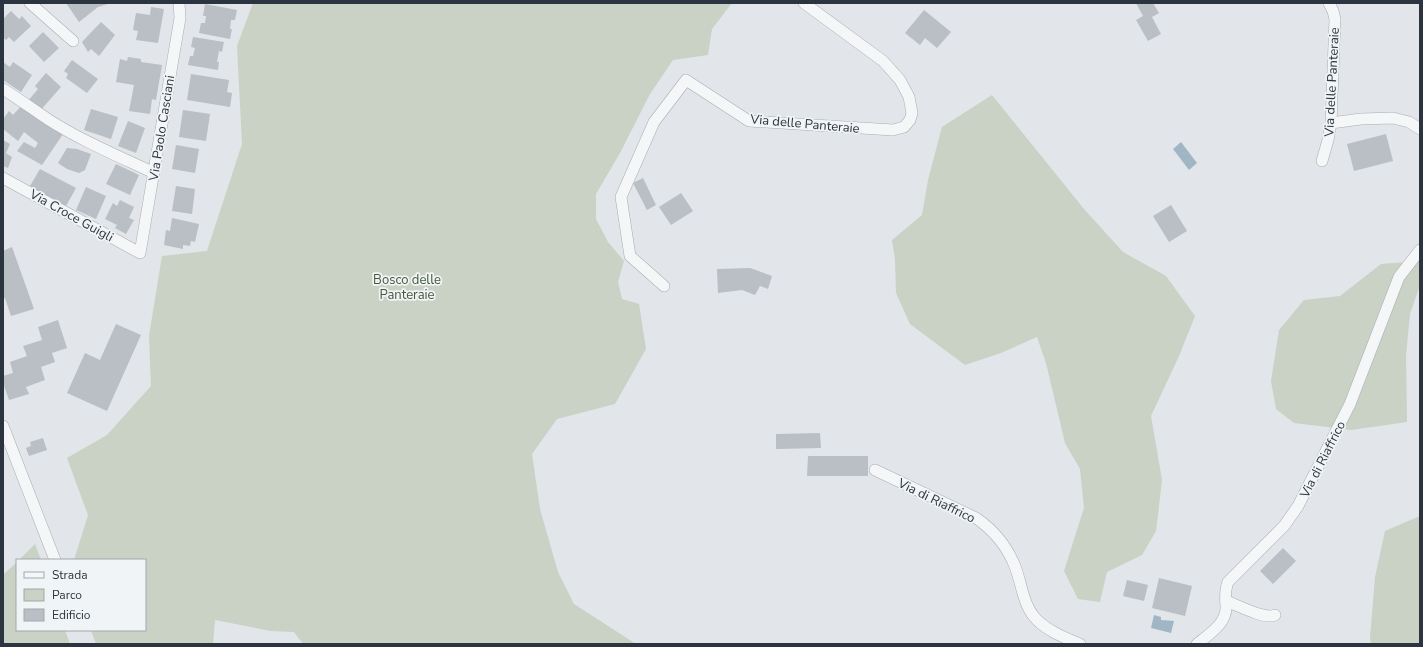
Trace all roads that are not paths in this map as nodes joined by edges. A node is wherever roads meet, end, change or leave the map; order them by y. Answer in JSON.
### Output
{"nodes":[{"id":1,"x":30,"y":3,"type":"edge"},
{"id":2,"x":179,"y":3,"type":"edge"},
{"id":3,"x":804,"y":3,"type":"edge"},
{"id":4,"x":1331,"y":3,"type":"edge"},
{"id":5,"x":73,"y":41,"type":"dead end"},
{"id":6,"x":3,"y":89,"type":"edge"},
{"id":7,"x":1331,"y":122,"type":"junction"},
{"id":8,"x":1420,"y":129,"type":"edge"},
{"id":9,"x":1322,"y":161,"type":"dead end"},
{"id":10,"x":154,"y":173,"type":"junction"},
{"id":11,"x":3,"y":178,"type":"edge"},
{"id":12,"x":1420,"y":250,"type":"edge"},
{"id":13,"x":140,"y":253,"type":"joint"},
{"id":14,"x":664,"y":286,"type":"dead end"},
{"id":15,"x":3,"y":426,"type":"edge"},
{"id":16,"x":875,"y":470,"type":"dead end"},
{"id":17,"x":55,"y":559,"type":"edge"},
{"id":18,"x":1226,"y":601,"type":"junction"},
{"id":19,"x":1275,"y":615,"type":"dead end"},
{"id":20,"x":1080,"y":644,"type":"edge"},
{"id":21,"x":1197,"y":644,"type":"edge"}],
"edges":[{"from":1,"to":5,"type":"street"},
{"from":2,"to":10,"type":"street","name":"Via Paolo Casciani"},
{"from":3,"to":14,"type":"street","name":"Via delle Panteraie"},
{"from":4,"to":7,"type":"street","name":"Via delle Panteraie"},
{"from":6,"to":10,"type":"street"},
{"from":7,"to":8,"type":"street"},
{"from":7,"to":9,"type":"street","name":"Via delle Panteraie"},
{"from":10,"to":13,"type":"street","name":"Via Paolo Casciani"},
{"from":11,"to":13,"type":"street","name":"Via Croce Guigli"},
{"from":12,"to":18,"type":"street","name":"Via di Riaffrico"},
{"from":15,"to":17,"type":"street"},
{"from":16,"to":20,"type":"street","name":"Via di Riaffrico"},
{"from":18,"to":19,"type":"street"},
{"from":18,"to":21,"type":"street","name":"Via di Riaffrico"}]}
